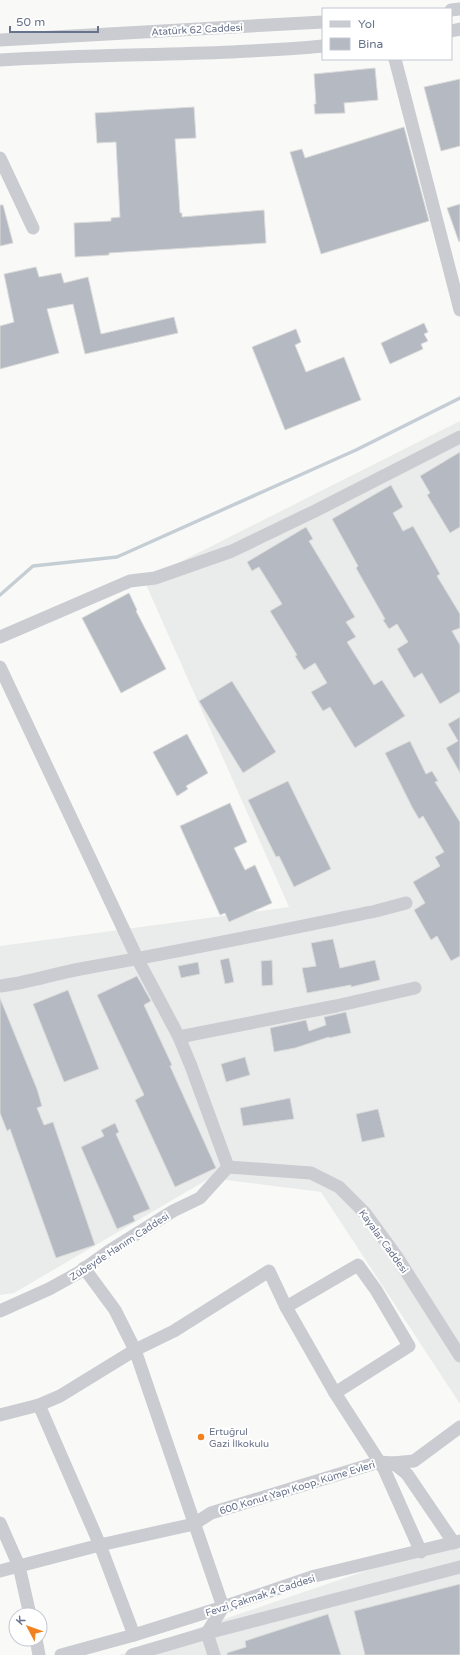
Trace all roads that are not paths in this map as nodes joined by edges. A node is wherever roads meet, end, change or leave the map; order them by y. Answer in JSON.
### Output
{"nodes":[{"id":1,"x":322,"y":22,"type":"edge"},
{"id":2,"x":0,"y":40,"type":"edge"},
{"id":3,"x":322,"y":46,"type":"edge"},
{"id":4,"x":0,"y":60,"type":"edge"},
{"id":5,"x":395,"y":60,"type":"edge"},
{"id":6,"x":0,"y":158,"type":"edge"},
{"id":7,"x":33,"y":228,"type":"dead end"},
{"id":8,"x":460,"y":310,"type":"edge"},
{"id":9,"x":460,"y":438,"type":"edge"},
{"id":10,"x":0,"y":637,"type":"edge"},
{"id":11,"x":0,"y":667,"type":"edge"},
{"id":12,"x":406,"y":903,"type":"dead end"},
{"id":13,"x":138,"y":960,"type":"junction"},
{"id":14,"x":0,"y":986,"type":"edge"},
{"id":15,"x":415,"y":988,"type":"dead end"},
{"id":16,"x":179,"y":1037,"type":"junction"},
{"id":17,"x":228,"y":1167,"type":"junction"},
{"id":18,"x":84,"y":1268,"type":"junction"},
{"id":19,"x":286,"y":1307,"type":"junction"},
{"id":20,"x":0,"y":1311,"type":"edge"},
{"id":21,"x":135,"y":1350,"type":"junction"},
{"id":22,"x":460,"y":1356,"type":"edge"},
{"id":23,"x":335,"y":1393,"type":"junction"},
{"id":24,"x":39,"y":1405,"type":"junction"},
{"id":25,"x":0,"y":1415,"type":"edge"},
{"id":26,"x":460,"y":1427,"type":"edge"},
{"id":27,"x":386,"y":1465,"type":"junction"},
{"id":28,"x":0,"y":1523,"type":"edge"},
{"id":29,"x":194,"y":1524,"type":"junction"},
{"id":30,"x":457,"y":1542,"type":"edge"},
{"id":31,"x":100,"y":1545,"type":"junction"},
{"id":32,"x":421,"y":1552,"type":"junction"},
{"id":33,"x":19,"y":1566,"type":"junction"},
{"id":34,"x":460,"y":1567,"type":"edge"},
{"id":35,"x":0,"y":1571,"type":"edge"},
{"id":36,"x":28,"y":1607,"type":"edge"},
{"id":37,"x":223,"y":1607,"type":"junction"},
{"id":38,"x":207,"y":1633,"type":"junction"},
{"id":39,"x":134,"y":1635,"type":"junction"},
{"id":40,"x":61,"y":1655,"type":"edge"},
{"id":41,"x":132,"y":1655,"type":"edge"},
{"id":42,"x":214,"y":1655,"type":"edge"}],
"edges":[{"from":1,"to":2,"type":"street","name":"Atatürk 62 Caddesi"},
{"from":3,"to":4,"type":"street"},
{"from":5,"to":8,"type":"street"},
{"from":6,"to":7,"type":"street"},
{"from":9,"to":10,"type":"street"},
{"from":11,"to":13,"type":"street"},
{"from":12,"to":13,"type":"street"},
{"from":13,"to":14,"type":"street"},
{"from":13,"to":16,"type":"street"},
{"from":15,"to":16,"type":"street"},
{"from":16,"to":17,"type":"street"},
{"from":17,"to":18,"type":"street","name":"Zübeyde Hanım Caddesi"},
{"from":17,"to":22,"type":"street","name":"Kayalar Caddesi"},
{"from":18,"to":20,"type":"street","name":"Zübeyde Hanım Caddesi"},
{"from":18,"to":21,"type":"street"},
{"from":19,"to":21,"type":"street","name":"600 Konut Yapı Koop. Küme Evleri"},
{"from":19,"to":23,"type":"street","name":"600 Konut Yapı Koop. Küme Evleri"},
{"from":19,"to":23,"type":"street"},
{"from":21,"to":24,"type":"street","name":"600 Konut Yapı Koop. Küme Evleri"},
{"from":21,"to":29,"type":"street"},
{"from":23,"to":27,"type":"street","name":"600 Konut Yapı Koop. Küme Evleri"},
{"from":24,"to":25,"type":"street","name":"600 Konut Yapı Koop. Küme Evleri"},
{"from":24,"to":31,"type":"street"},
{"from":26,"to":27,"type":"street","name":"600 Konut Yapı Koop. Küme Evleri"},
{"from":27,"to":29,"type":"street","name":"600 Konut Yapı Koop. Küme Evleri"},
{"from":27,"to":30,"type":"street","name":"600 Konut Yapı Koop. Küme Evleri"},
{"from":27,"to":32,"type":"street","name":"600 Konut Yapı Koop. Küme Evleri"},
{"from":28,"to":33,"type":"street"},
{"from":29,"to":31,"type":"street","name":"600 Konut Yapı Koop. Küme Evleri"},
{"from":29,"to":37,"type":"street"},
{"from":30,"to":32,"type":"street","name":"Fevzi Çakmak 4 Caddesi"},
{"from":31,"to":33,"type":"street","name":"600 Konut Yapı Koop. Küme Evleri"},
{"from":31,"to":39,"type":"street"},
{"from":32,"to":37,"type":"street","name":"Fevzi Çakmak 4 Caddesi"},
{"from":33,"to":35,"type":"street","name":"600 Konut Yapı Koop. Küme Evleri"},
{"from":33,"to":36,"type":"street"},
{"from":34,"to":38,"type":"street","name":"Fevzi Çakmak 4 Caddesi"},
{"from":37,"to":38,"type":"street"},
{"from":37,"to":39,"type":"street","name":"Fevzi Çakmak 4 Caddesi"},
{"from":38,"to":41,"type":"street","name":"Fevzi Çakmak 4 Caddesi"},
{"from":38,"to":42,"type":"street"},
{"from":39,"to":40,"type":"street","name":"Fevzi Çakmak 4 Caddesi"}]}
